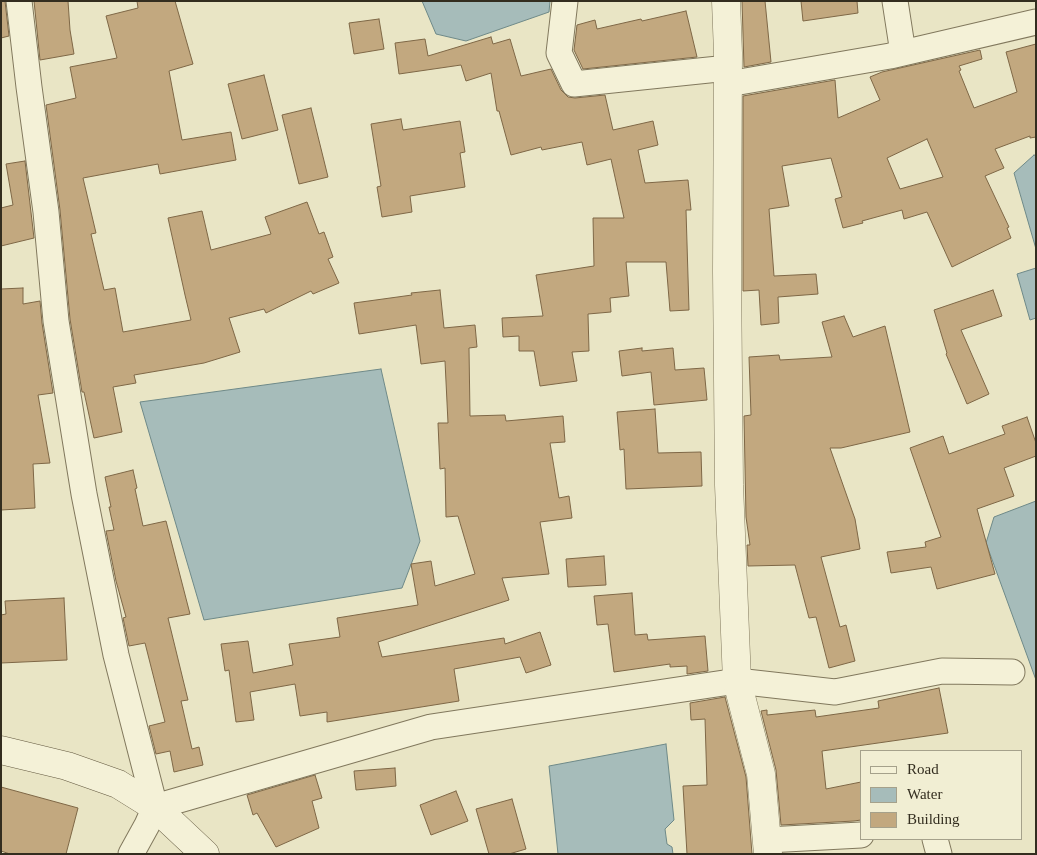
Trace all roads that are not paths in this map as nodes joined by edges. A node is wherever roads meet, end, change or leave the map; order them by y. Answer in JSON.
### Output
{"nodes":[{"id":1,"x":19,"y":1,"type":"edge"},
{"id":2,"x":565,"y":1,"type":"edge"},
{"id":3,"x":726,"y":1,"type":"edge"},
{"id":4,"x":895,"y":1,"type":"edge"},
{"id":5,"x":1036,"y":22,"type":"edge"},
{"id":6,"x":903,"y":53,"type":"junction"},
{"id":7,"x":728,"y":76,"type":"junction"},
{"id":8,"x":1012,"y":672,"type":"dead end"},
{"id":9,"x":737,"y":681,"type":"junction"},
{"id":10,"x":1,"y":750,"type":"edge"},
{"id":11,"x":155,"y":807,"type":"junction"},
{"id":12,"x":860,"y":835,"type":"edge"},
{"id":13,"x":935,"y":840,"type":"edge"},
{"id":14,"x":768,"y":847,"type":"edge"},
{"id":15,"x":131,"y":854,"type":"edge"},
{"id":16,"x":205,"y":854,"type":"edge"},
{"id":17,"x":939,"y":854,"type":"edge"}],
"edges":[{"from":1,"to":11,"type":"street"},
{"from":2,"to":7,"type":"street"},
{"from":3,"to":7,"type":"street"},
{"from":4,"to":6,"type":"street"},
{"from":5,"to":6,"type":"street"},
{"from":6,"to":7,"type":"street"},
{"from":7,"to":9,"type":"street"},
{"from":8,"to":9,"type":"street"},
{"from":9,"to":11,"type":"street"},
{"from":9,"to":14,"type":"street"},
{"from":10,"to":11,"type":"street"},
{"from":11,"to":15,"type":"street"},
{"from":11,"to":16,"type":"street"},
{"from":12,"to":14,"type":"street"},
{"from":13,"to":17,"type":"street"}]}
